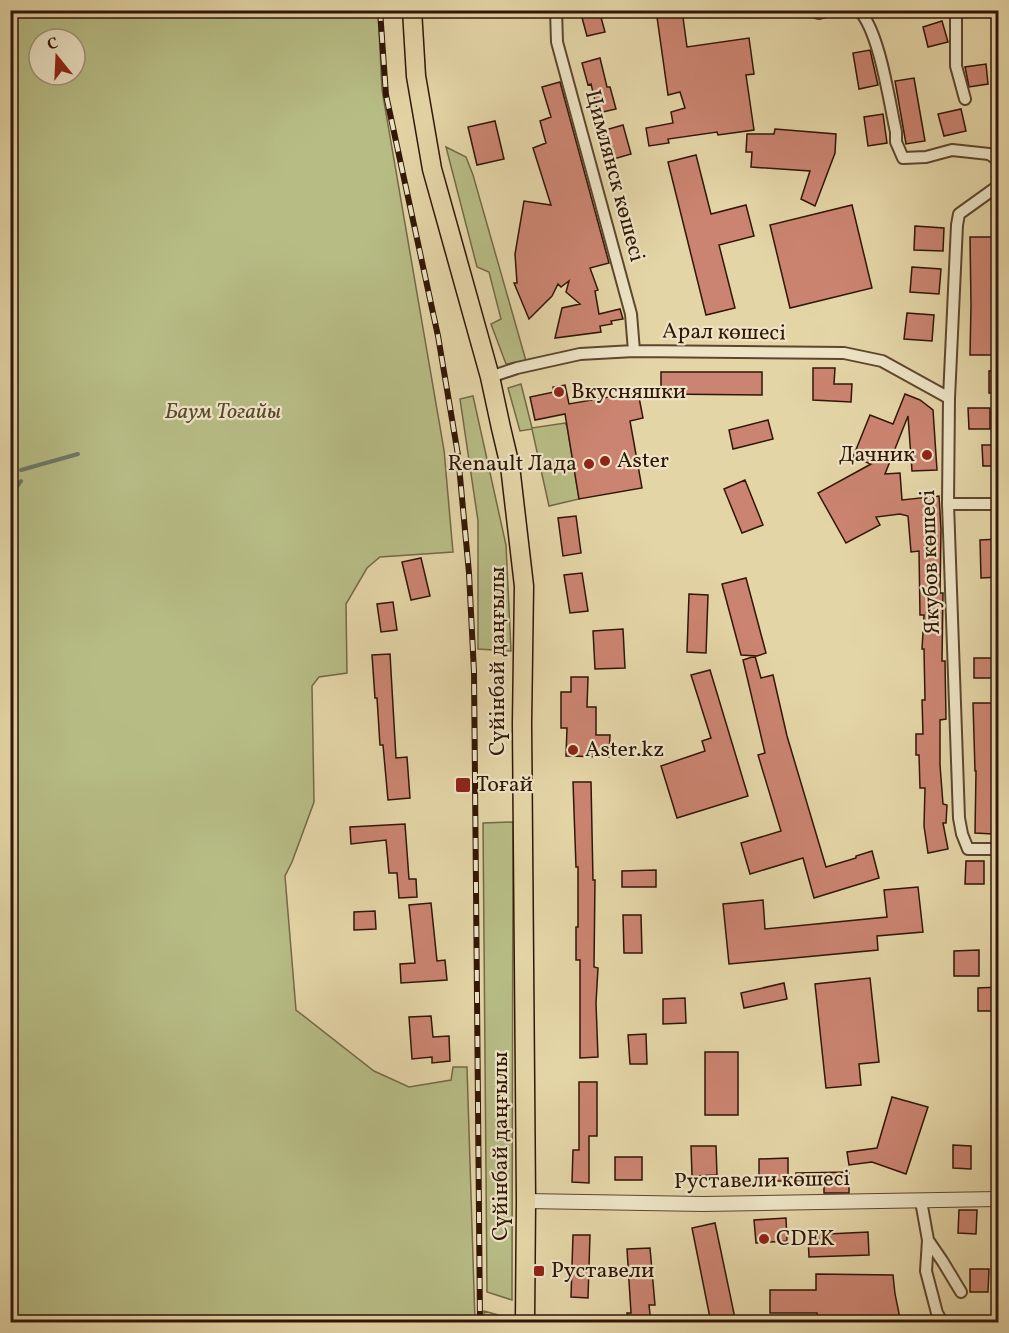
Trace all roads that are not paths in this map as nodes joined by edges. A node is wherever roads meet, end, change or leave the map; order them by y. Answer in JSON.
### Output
{"nodes":[{"id":1,"x":412,"y":10,"type":"edge"},
{"id":2,"x":556,"y":10,"type":"edge"},
{"id":3,"x":809,"y":10,"type":"edge"},
{"id":4,"x":830,"y":10,"type":"edge"},
{"id":5,"x":859,"y":10,"type":"edge"},
{"id":6,"x":956,"y":10,"type":"edge"},
{"id":7,"x":965,"y":99,"type":"dead end"},
{"id":8,"x":999,"y":160,"type":"edge"},
{"id":9,"x":999,"y":186,"type":"edge"},
{"id":10,"x":634,"y":351,"type":"junction"},
{"id":11,"x":490,"y":377,"type":"junction"},
{"id":12,"x":950,"y":398,"type":"junction"},
{"id":13,"x":948,"y":504,"type":"junction"},
{"id":14,"x":999,"y":504,"type":"edge"},
{"id":15,"x":999,"y":849,"type":"edge"},
{"id":16,"x":999,"y":1199,"type":"edge"},
{"id":17,"x":526,"y":1201,"type":"junction"},
{"id":18,"x":921,"y":1201,"type":"junction"},
{"id":19,"x":928,"y":1240,"type":"junction"},
{"id":20,"x":961,"y":1292,"type":"dead end"},
{"id":21,"x":525,"y":1323,"type":"edge"},
{"id":22,"x":942,"y":1323,"type":"edge"}],
"edges":[{"from":1,"to":11,"type":"main road","name":"Сүйінбай даңғылы"},
{"from":2,"to":10,"type":"street","name":"Цимлянск көшесі"},
{"from":3,"to":4,"type":"street"},
{"from":5,"to":8,"type":"street"},
{"from":6,"to":7,"type":"street"},
{"from":9,"to":12,"type":"street","name":"Якубов көшесі"},
{"from":10,"to":11,"type":"street","name":"Арал көшесі"},
{"from":10,"to":12,"type":"street","name":"Арал көшесі"},
{"from":11,"to":17,"type":"main road","name":"Сүйінбай даңғылы"},
{"from":12,"to":13,"type":"street","name":"Якубов көшесі"},
{"from":13,"to":14,"type":"street"},
{"from":13,"to":15,"type":"street","name":"Якубов көшесі"},
{"from":16,"to":18,"type":"street","name":"Руставели көшесі"},
{"from":17,"to":18,"type":"street","name":"Руставели көшесі"},
{"from":17,"to":21,"type":"main road","name":"Сүйінбай даңғылы"},
{"from":18,"to":19,"type":"street"},
{"from":19,"to":20,"type":"street"},
{"from":19,"to":22,"type":"street"}]}
